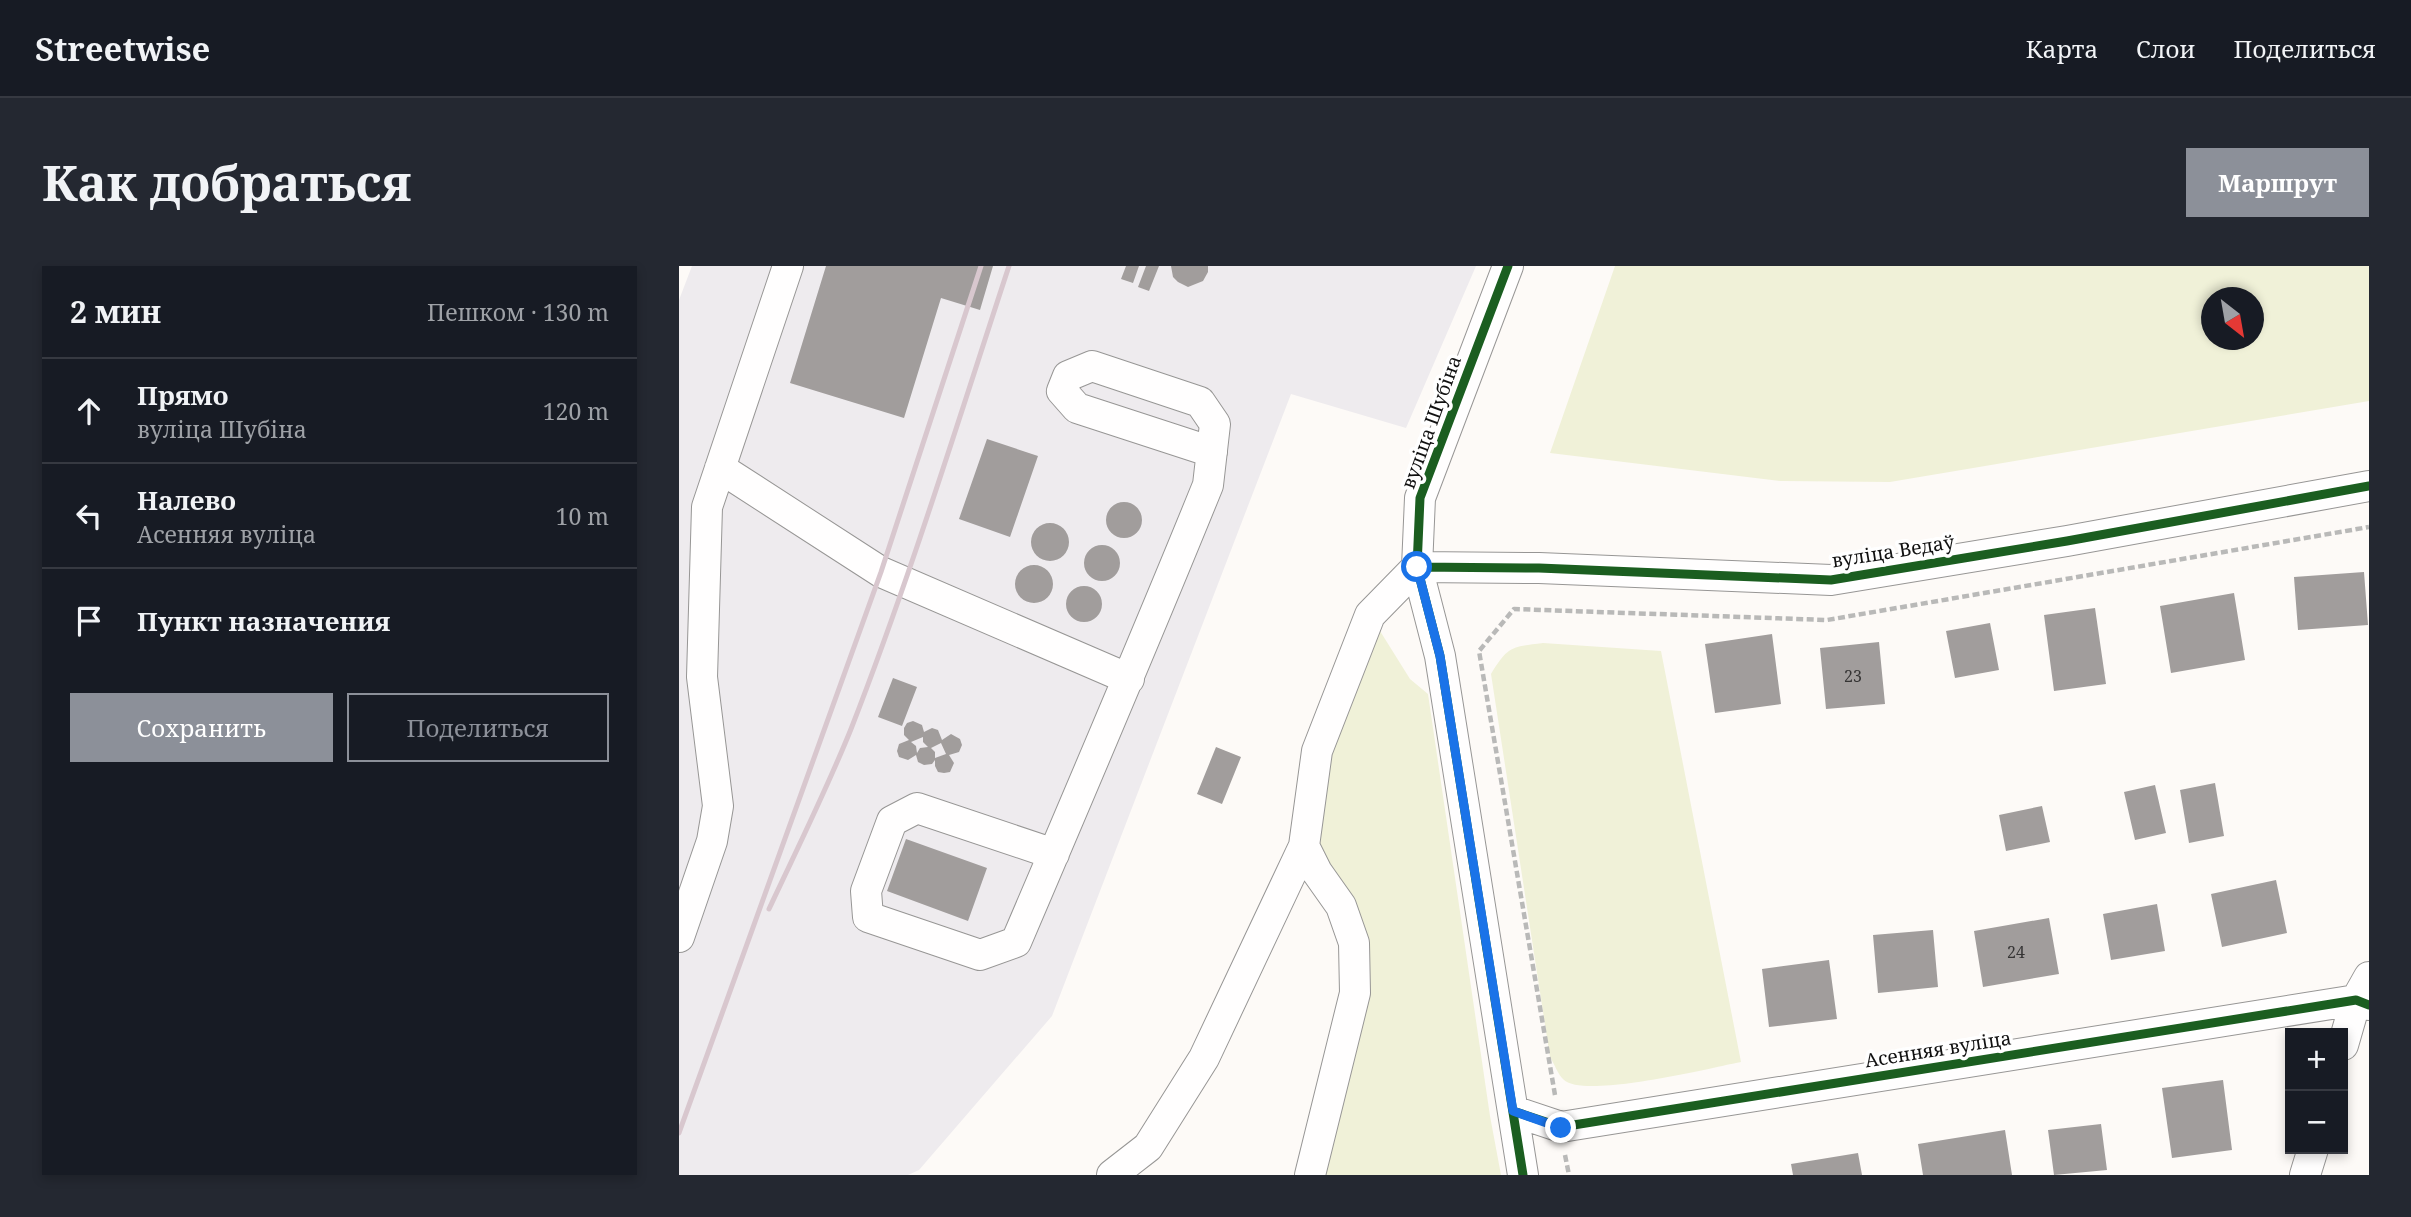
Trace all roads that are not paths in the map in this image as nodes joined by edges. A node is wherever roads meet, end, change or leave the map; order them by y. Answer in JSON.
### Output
{"nodes":[{"id":1,"x":788,"y":266,"type":"edge"},
{"id":2,"x":1508,"y":266,"type":"edge"},
{"id":3,"x":1212,"y":452,"type":"junction"},
{"id":4,"x":720,"y":468,"type":"junction"},
{"id":5,"x":2369,"y":486,"type":"edge"},
{"id":6,"x":1417,"y":567,"type":"junction"},
{"id":7,"x":1129,"y":679,"type":"junction"},
{"id":8,"x":1304,"y":846,"type":"junction"},
{"id":9,"x":1054,"y":854,"type":"junction"},
{"id":10,"x":679,"y":937,"type":"edge"},
{"id":11,"x":2365,"y":994,"type":"edge"},
{"id":12,"x":2348,"y":1033,"type":"edge"},
{"id":13,"x":1513,"y":1111,"type":"junction"},
{"id":14,"x":2311,"y":1154,"type":"edge"},
{"id":15,"x":1112,"y":1175,"type":"edge"},
{"id":16,"x":1310,"y":1175,"type":"edge"},
{"id":17,"x":1524,"y":1175,"type":"edge"},
{"id":18,"x":2305,"y":1175,"type":"edge"}],
"edges":[{"from":1,"to":4,"type":"street"},
{"from":2,"to":6,"type":"street","name":"вуліца Шубіна"},
{"from":3,"to":3,"type":"street"},
{"from":3,"to":7,"type":"street"},
{"from":4,"to":7,"type":"street"},
{"from":4,"to":10,"type":"street"},
{"from":5,"to":6,"type":"street","name":"вуліца Ведаў"},
{"from":6,"to":8,"type":"street"},
{"from":6,"to":13,"type":"street","name":"вуліца Шубіна"},
{"from":7,"to":9,"type":"street"},
{"from":8,"to":15,"type":"street"},
{"from":8,"to":16,"type":"street"},
{"from":9,"to":9,"type":"street"},
{"from":11,"to":12,"type":"street"},
{"from":11,"to":13,"type":"street","name":"Асенняя вуліца"},
{"from":13,"to":17,"type":"street","name":"вуліца Шубіна"},
{"from":14,"to":18,"type":"street"}]}
